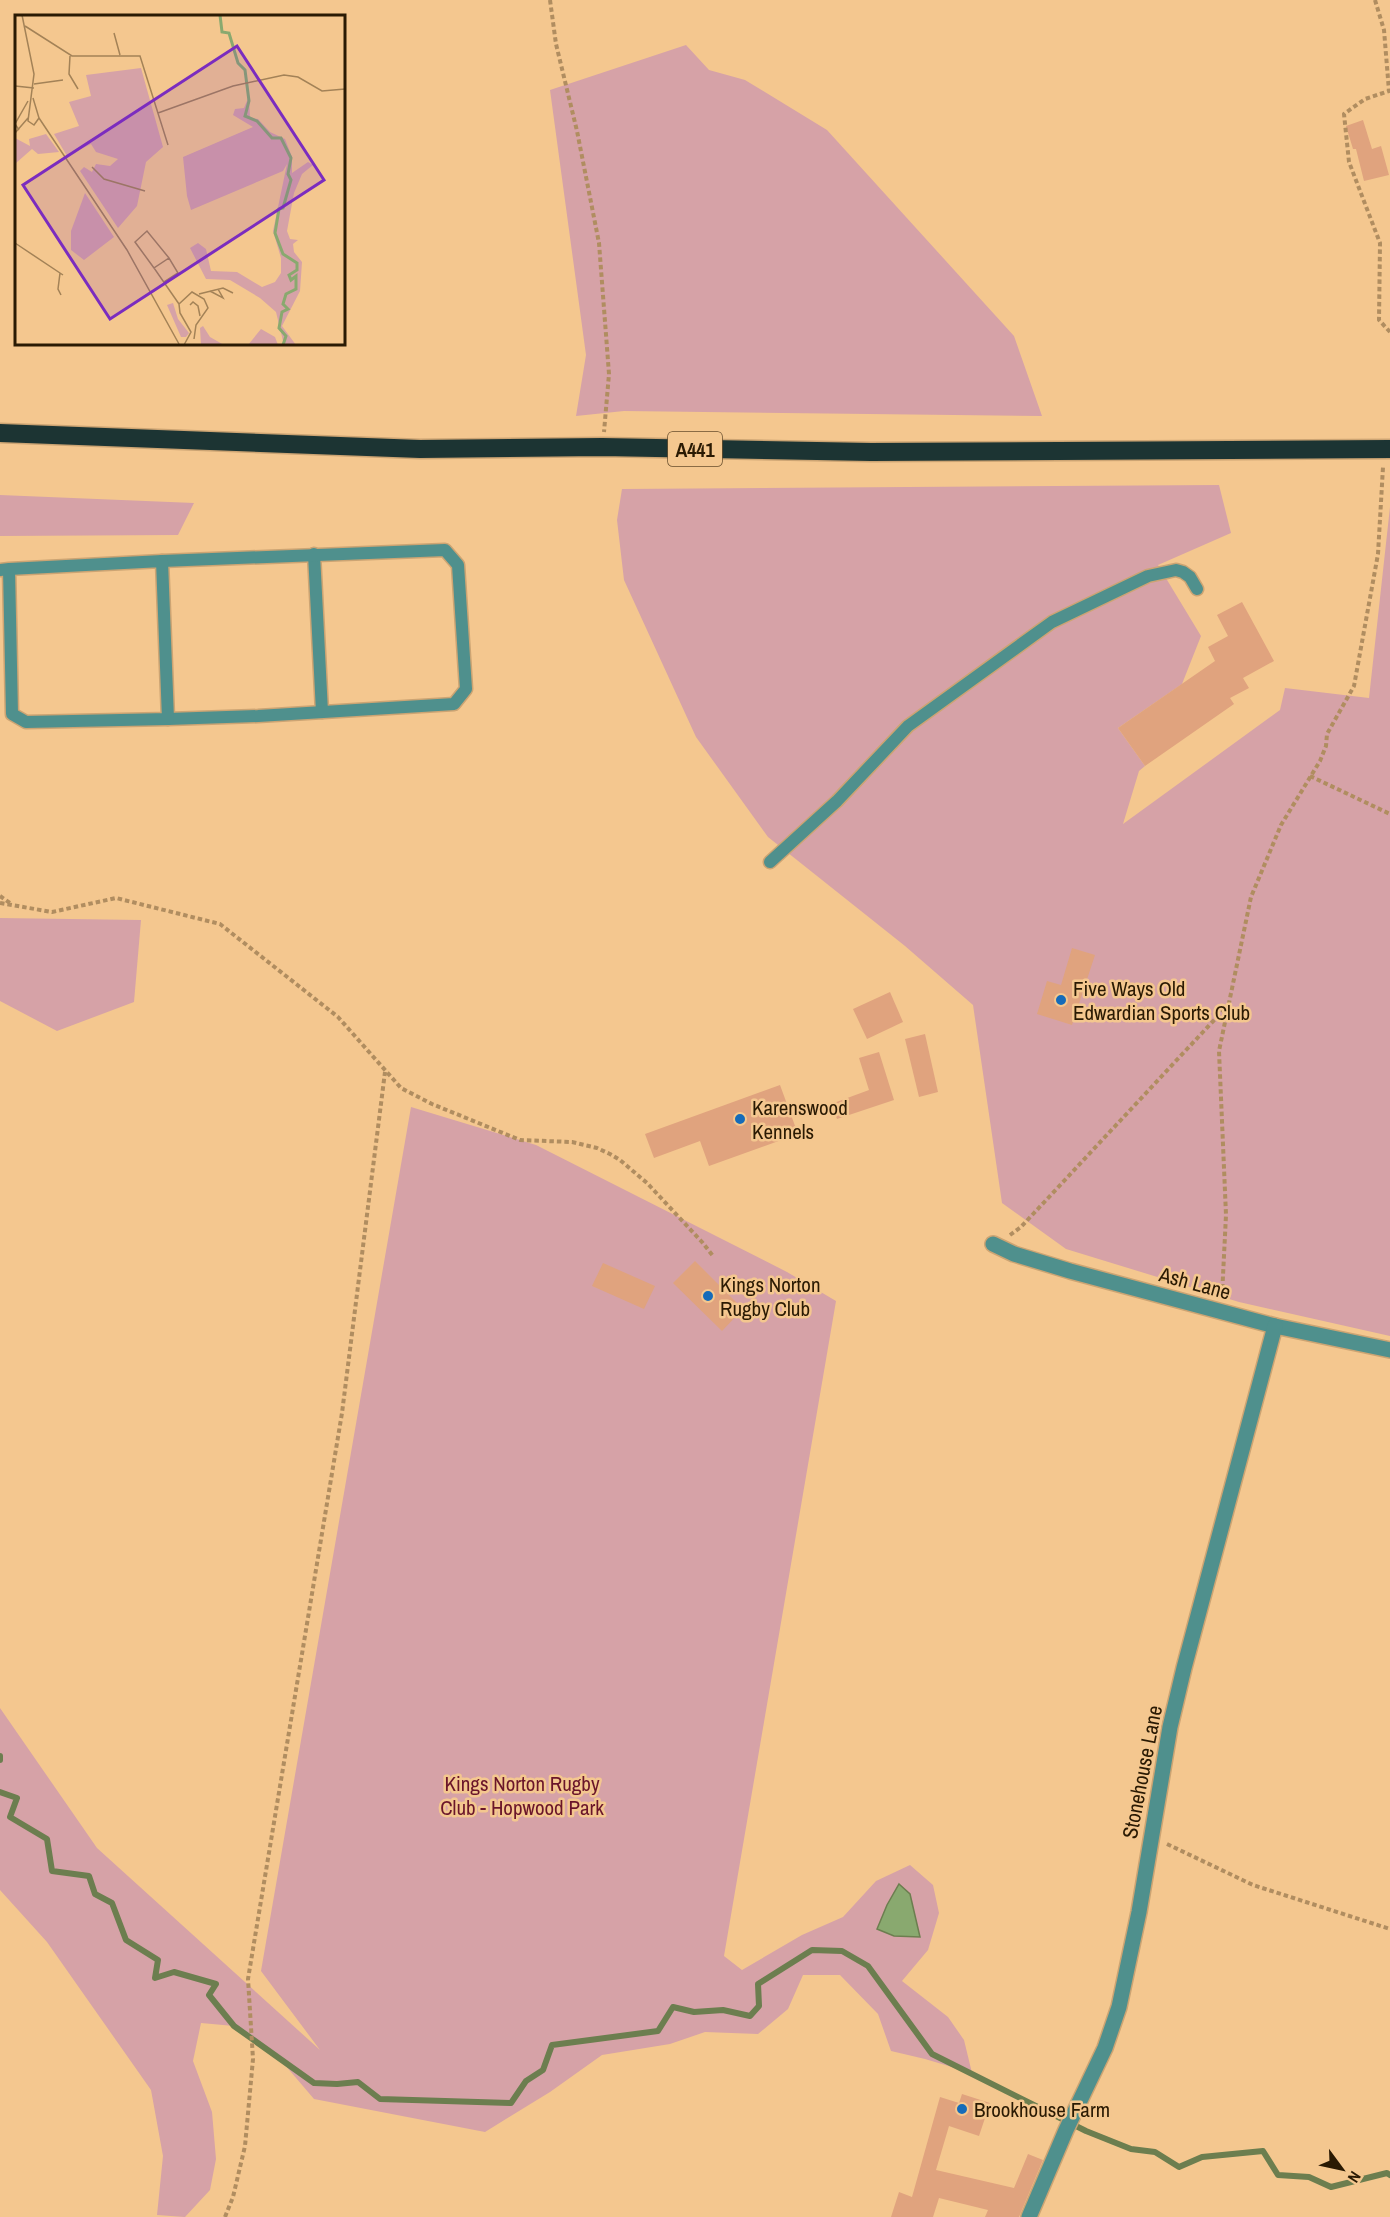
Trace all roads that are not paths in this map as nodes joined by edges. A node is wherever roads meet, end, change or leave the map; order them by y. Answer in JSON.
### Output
{"nodes":[{"id":1,"x":0,"y":433,"type":"edge"},
{"id":2,"x":1387,"y":449,"type":"edge"},
{"id":3,"x":314,"y":554,"type":"junction"},
{"id":4,"x":162,"y":561,"type":"junction"},
{"id":5,"x":5,"y":570,"type":"edge"},
{"id":6,"x":1197,"y":589,"type":"dead end"},
{"id":7,"x":322,"y":712,"type":"junction"},
{"id":8,"x":168,"y":719,"type":"junction"},
{"id":9,"x":770,"y":862,"type":"dead end"},
{"id":10,"x":993,"y":1244,"type":"road end"},
{"id":11,"x":1275,"y":1326,"type":"junction"},
{"id":12,"x":1390,"y":1350,"type":"edge"},
{"id":13,"x":1029,"y":2217,"type":"edge"}],
"edges":[{"from":1,"to":2,"type":"highway","number":"A441"},
{"from":3,"to":4,"type":"lane"},
{"from":3,"to":7,"type":"lane"},
{"from":3,"to":7,"type":"lane"},
{"from":4,"to":5,"type":"lane"},
{"from":4,"to":8,"type":"lane"},
{"from":5,"to":8,"type":"lane"},
{"from":6,"to":9,"type":"lane"},
{"from":7,"to":8,"type":"lane"},
{"from":10,"to":11,"type":"street","name":"Ash Lane"},
{"from":11,"to":12,"type":"street","name":"Ash Lane"},
{"from":11,"to":13,"type":"street","name":"Stonehouse Lane"}]}
